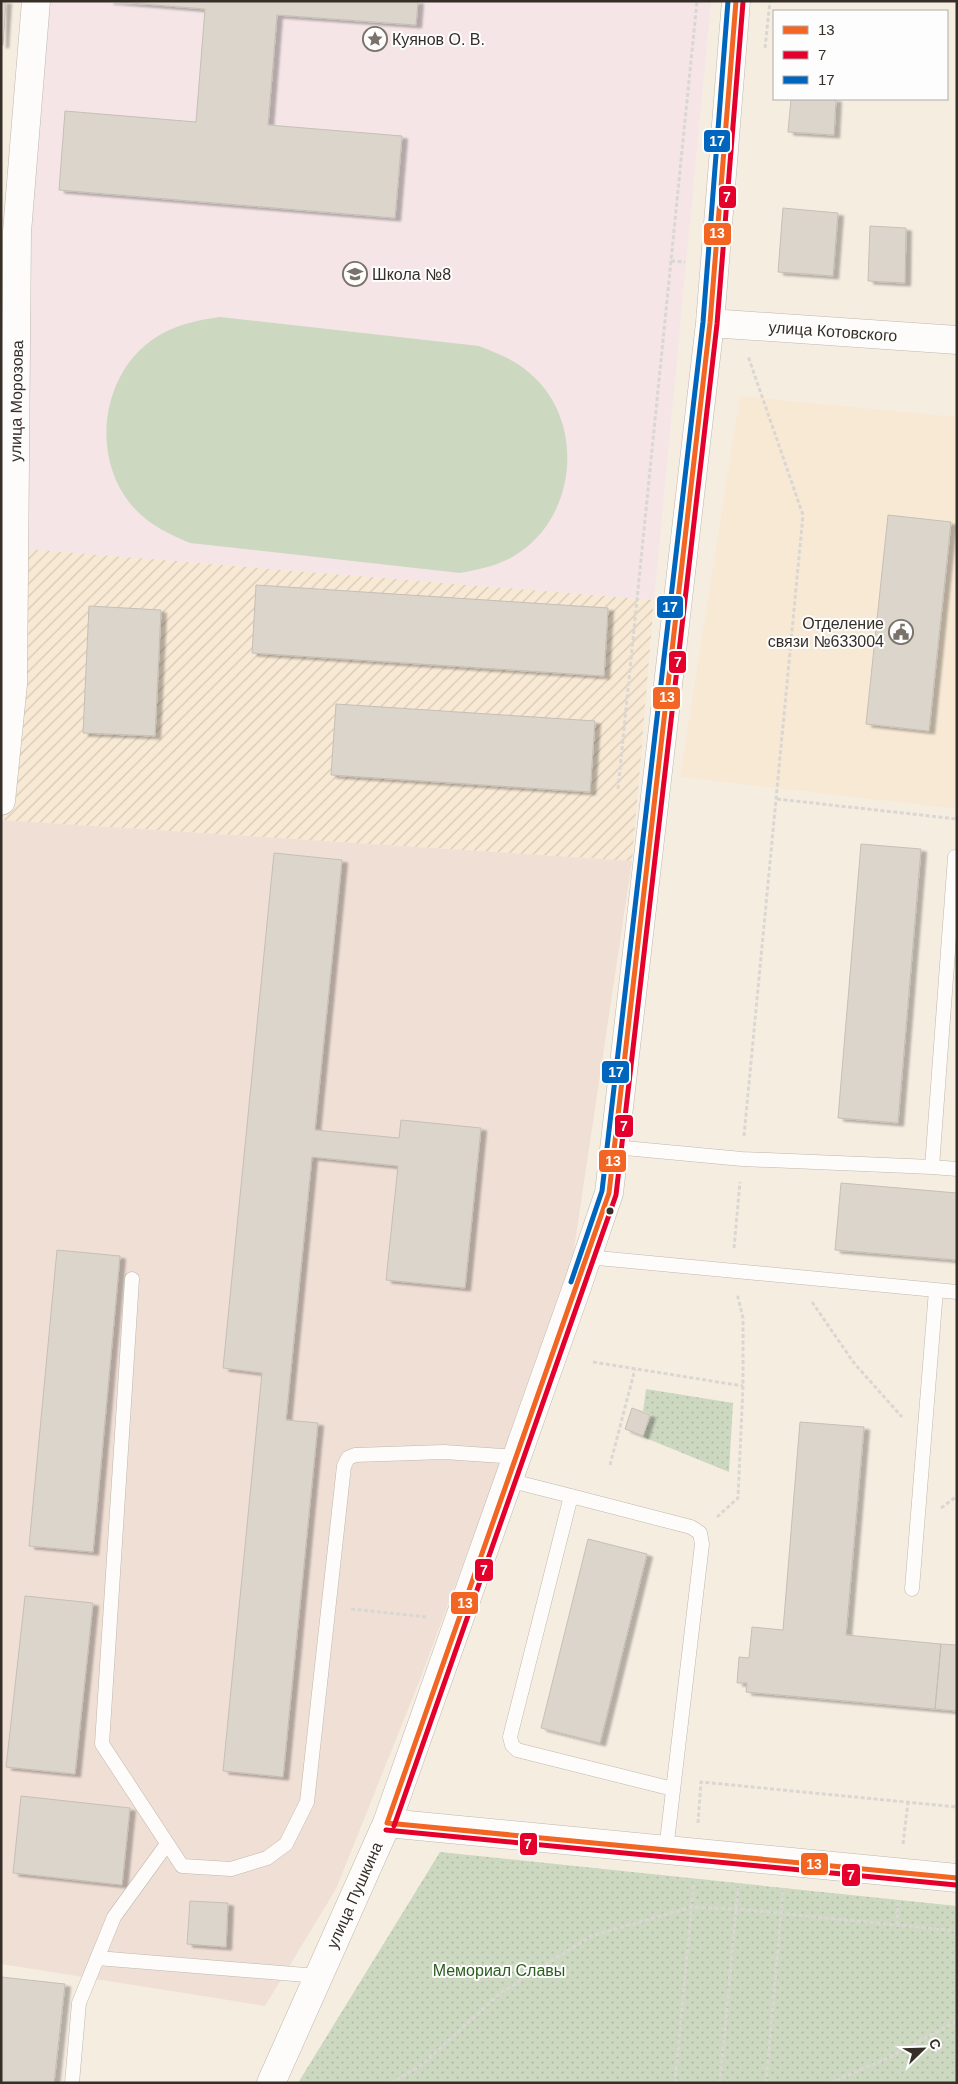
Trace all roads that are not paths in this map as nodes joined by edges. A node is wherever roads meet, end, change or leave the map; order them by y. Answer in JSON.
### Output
{"nodes":[{"id":1,"x":36,"y":1,"type":"edge"},
{"id":2,"x":736,"y":1,"type":"edge"},
{"id":3,"x":9,"y":231,"type":"edge"},
{"id":4,"x":710,"y":323,"type":"junction"},
{"id":5,"x":957,"y":340,"type":"edge"},
{"id":6,"x":1,"y":801,"type":"edge"},
{"id":7,"x":957,"y":858,"type":"edge"},
{"id":8,"x":614,"y":1146,"type":"junction"},
{"id":9,"x":932,"y":1167,"type":"junction"},
{"id":10,"x":957,"y":1169,"type":"edge"},
{"id":11,"x":587,"y":1257,"type":"junction"},
{"id":12,"x":132,"y":1280,"type":"dead end"},
{"id":13,"x":936,"y":1290,"type":"junction"},
{"id":14,"x":957,"y":1292,"type":"edge"},
{"id":15,"x":513,"y":1469,"type":"junction"},
{"id":16,"x":571,"y":1496,"type":"junction"},
{"id":17,"x":912,"y":1589,"type":"dead end"},
{"id":18,"x":673,"y":1789,"type":"junction"},
{"id":19,"x":387,"y":1823,"type":"junction"},
{"id":20,"x":167,"y":1844,"type":"junction"},
{"id":21,"x":666,"y":1850,"type":"junction"},
{"id":22,"x":957,"y":1878,"type":"edge"},
{"id":23,"x":97,"y":1958,"type":"junction"},
{"id":24,"x":318,"y":1976,"type":"junction"},
{"id":25,"x":72,"y":2083,"type":"edge"},
{"id":26,"x":270,"y":2083,"type":"edge"}],
"edges":[{"from":1,"to":3,"type":"street","name":"улица Морозова"},
{"from":2,"to":4,"type":"street","name":"улица Пушкина"},
{"from":3,"to":6,"type":"street","name":"улица Морозова"},
{"from":4,"to":5,"type":"street","name":"улица Котовского"},
{"from":4,"to":8,"type":"street","name":"улица Пушкина"},
{"from":7,"to":9,"type":"lane"},
{"from":8,"to":9,"type":"lane"},
{"from":8,"to":11,"type":"street","name":"улица Пушкина"},
{"from":9,"to":10,"type":"lane"},
{"from":11,"to":13,"type":"lane"},
{"from":11,"to":15,"type":"street","name":"улица Пушкина"},
{"from":12,"to":20,"type":"lane"},
{"from":13,"to":14,"type":"lane"},
{"from":13,"to":17,"type":"lane"},
{"from":15,"to":16,"type":"lane"},
{"from":15,"to":19,"type":"street","name":"улица Пушкина"},
{"from":15,"to":20,"type":"lane"},
{"from":16,"to":18,"type":"lane"},
{"from":16,"to":18,"type":"lane"},
{"from":18,"to":21,"type":"lane"},
{"from":19,"to":21,"type":"street"},
{"from":19,"to":24,"type":"street","name":"улица Пушкина"},
{"from":20,"to":23,"type":"lane"},
{"from":21,"to":22,"type":"street"},
{"from":23,"to":24,"type":"lane"},
{"from":23,"to":25,"type":"lane"},
{"from":24,"to":26,"type":"street","name":"улица Пушкина"}]}
